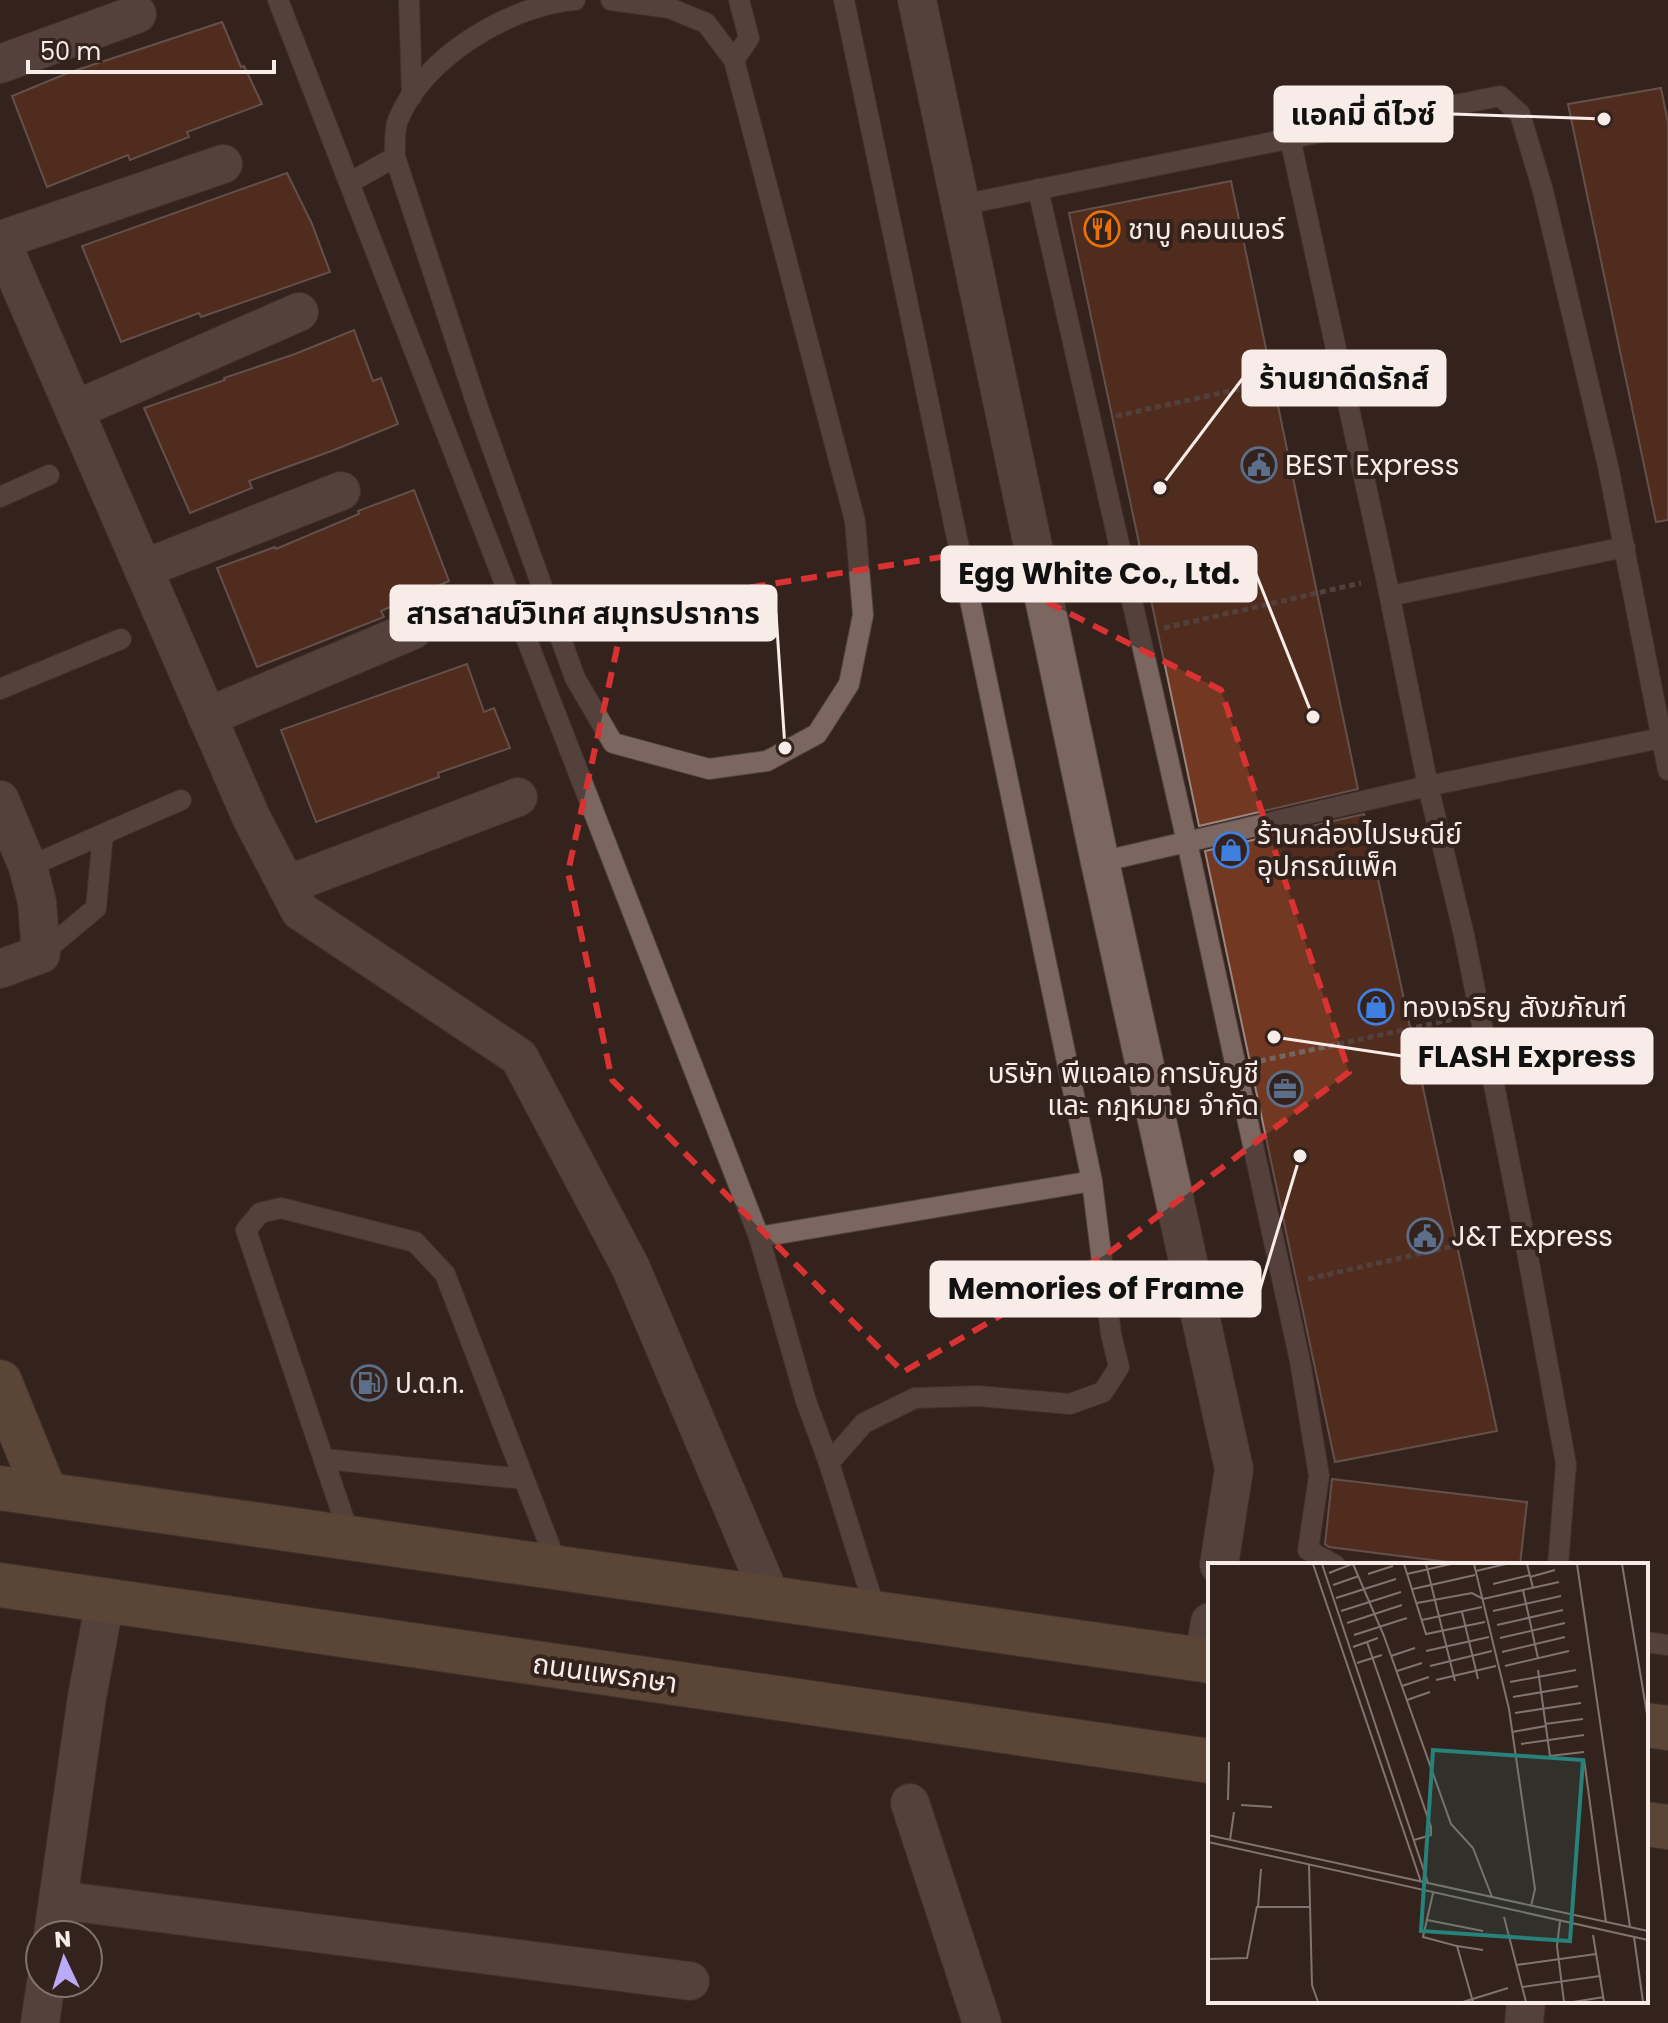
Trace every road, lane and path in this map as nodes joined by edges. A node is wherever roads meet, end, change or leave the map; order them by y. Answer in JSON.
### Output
{"nodes":[{"id":1,"x":278,"y":0,"type":"edge"},
{"id":2,"x":409,"y":0,"type":"edge"},
{"id":3,"x":575,"y":0,"type":"edge"},
{"id":4,"x":611,"y":0,"type":"edge"},
{"id":5,"x":739,"y":0,"type":"edge"},
{"id":6,"x":844,"y":0,"type":"edge"},
{"id":7,"x":917,"y":0,"type":"edge"},
{"id":8,"x":137,"y":14,"type":"dead end"},
{"id":9,"x":734,"y":60,"type":"junction"},
{"id":10,"x":0,"y":64,"type":"edge"},
{"id":11,"x":412,"y":96,"type":"junction"},
{"id":12,"x":1290,"y":138,"type":"junction"},
{"id":13,"x":395,"y":157,"type":"junction"},
{"id":14,"x":223,"y":164,"type":"dead end"},
{"id":15,"x":349,"y":183,"type":"junction"},
{"id":16,"x":1038,"y":189,"type":"junction"},
{"id":17,"x":961,"y":205,"type":"junction"},
{"id":18,"x":0,"y":239,"type":"edge"},
{"id":19,"x":299,"y":312,"type":"dead end"},
{"id":20,"x":1340,"y":367,"type":"junction"},
{"id":21,"x":75,"y":410,"type":"junction"},
{"id":22,"x":1091,"y":422,"type":"junction"},
{"id":23,"x":49,"y":475,"type":"dead end"},
{"id":24,"x":341,"y":491,"type":"dead end"},
{"id":25,"x":0,"y":497,"type":"edge"},
{"id":26,"x":1625,"y":547,"type":"junction"},
{"id":27,"x":143,"y":569,"type":"junction"},
{"id":28,"x":1388,"y":587,"type":"junction"},
{"id":29,"x":413,"y":630,"type":"dead end"},
{"id":30,"x":1140,"y":634,"type":"junction"},
{"id":31,"x":121,"y":639,"type":"dead end"},
{"id":32,"x":0,"y":689,"type":"edge"},
{"id":33,"x":207,"y":717,"type":"junction"},
{"id":34,"x":1661,"y":738,"type":"junction"},
{"id":35,"x":1668,"y":770,"type":"edge"},
{"id":36,"x":1428,"y":786,"type":"junction"},
{"id":37,"x":518,"y":797,"type":"dead end"},
{"id":38,"x":0,"y":800,"type":"edge"},
{"id":39,"x":181,"y":800,"type":"dead end"},
{"id":40,"x":103,"y":834,"type":"junction"},
{"id":41,"x":1187,"y":842,"type":"junction"},
{"id":42,"x":1100,"y":862,"type":"junction"},
{"id":43,"x":28,"y":867,"type":"junction"},
{"id":44,"x":287,"y":885,"type":"junction"},
{"id":45,"x":41,"y":954,"type":"junction"},
{"id":46,"x":0,"y":969,"type":"edge"},
{"id":47,"x":1479,"y":1013,"type":"junction"},
{"id":48,"x":1236,"y":1066,"type":"junction"},
{"id":49,"x":1092,"y":1181,"type":"junction"},
{"id":50,"x":1523,"y":1230,"type":"junction"},
{"id":51,"x":759,"y":1237,"type":"junction"},
{"id":52,"x":1284,"y":1285,"type":"junction"},
{"id":53,"x":0,"y":1382,"type":"edge"},
{"id":54,"x":324,"y":1459,"type":"junction"},
{"id":55,"x":829,"y":1463,"type":"junction"},
{"id":56,"x":524,"y":1479,"type":"junction"},
{"id":57,"x":0,"y":1488,"type":"edge"},
{"id":58,"x":46,"y":1495,"type":"junction"},
{"id":59,"x":350,"y":1537,"type":"junction"},
{"id":60,"x":1219,"y":1563,"type":"edge"},
{"id":61,"x":1331,"y":1563,"type":"edge"},
{"id":62,"x":1558,"y":1563,"type":"edge"},
{"id":63,"x":558,"y":1567,"type":"junction"},
{"id":64,"x":0,"y":1585,"type":"edge"},
{"id":65,"x":771,"y":1598,"type":"junction"},
{"id":66,"x":105,"y":1600,"type":"junction"},
{"id":67,"x":876,"y":1612,"type":"junction"},
{"id":68,"x":1648,"y":1642,"type":"edge"},
{"id":69,"x":1668,"y":1645,"type":"edge"},
{"id":70,"x":1208,"y":1647,"type":"edge"},
{"id":71,"x":1648,"y":1725,"type":"edge"},
{"id":72,"x":1668,"y":1728,"type":"edge"},
{"id":73,"x":1208,"y":1761,"type":"edge"},
{"id":74,"x":910,"y":1803,"type":"dead end"},
{"id":75,"x":1648,"y":1824,"type":"edge"},
{"id":76,"x":1668,"y":1827,"type":"edge"},
{"id":77,"x":55,"y":1917,"type":"edge"},
{"id":78,"x":690,"y":1981,"type":"dead end"},
{"id":79,"x":44,"y":1999,"type":"edge"},
{"id":80,"x":1526,"y":2003,"type":"edge"},
{"id":81,"x":40,"y":2023,"type":"edge"},
{"id":82,"x":982,"y":2023,"type":"edge"},
{"id":83,"x":1524,"y":2023,"type":"edge"}],
"edges":[{"from":1,"to":15,"type":"lane"},
{"from":2,"to":11,"type":"lane"},
{"from":3,"to":11,"type":"lane"},
{"from":4,"to":9,"type":"lane"},
{"from":5,"to":9,"type":"lane"},
{"from":6,"to":49,"type":"lane"},
{"from":7,"to":17,"type":"street"},
{"from":8,"to":10,"type":"street"},
{"from":9,"to":13,"type":"lane"},
{"from":11,"to":13,"type":"lane"},
{"from":12,"to":16,"type":"lane"},
{"from":12,"to":20,"type":"lane"},
{"from":12,"to":26,"type":"lane"},
{"from":13,"to":15,"type":"lane"},
{"from":14,"to":18,"type":"street"},
{"from":15,"to":51,"type":"lane"},
{"from":16,"to":17,"type":"lane"},
{"from":16,"to":22,"type":"lane"},
{"from":17,"to":42,"type":"street"},
{"from":18,"to":21,"type":"street"},
{"from":19,"to":21,"type":"street"},
{"from":20,"to":22,"type":"path"},
{"from":20,"to":28,"type":"lane"},
{"from":21,"to":27,"type":"street"},
{"from":22,"to":30,"type":"lane"},
{"from":23,"to":25,"type":"lane"},
{"from":24,"to":27,"type":"street"},
{"from":26,"to":28,"type":"lane"},
{"from":26,"to":34,"type":"lane"},
{"from":27,"to":33,"type":"street"},
{"from":28,"to":30,"type":"path"},
{"from":28,"to":36,"type":"lane"},
{"from":29,"to":33,"type":"street"},
{"from":30,"to":41,"type":"lane"},
{"from":31,"to":32,"type":"lane"},
{"from":33,"to":44,"type":"street"},
{"from":34,"to":35,"type":"lane"},
{"from":34,"to":36,"type":"lane"},
{"from":36,"to":41,"type":"lane"},
{"from":36,"to":47,"type":"lane"},
{"from":37,"to":44,"type":"street"},
{"from":38,"to":43,"type":"street"},
{"from":39,"to":40,"type":"lane"},
{"from":40,"to":43,"type":"lane"},
{"from":40,"to":45,"type":"lane"},
{"from":41,"to":42,"type":"lane"},
{"from":41,"to":48,"type":"lane"},
{"from":42,"to":60,"type":"street"},
{"from":43,"to":45,"type":"street"},
{"from":44,"to":65,"type":"street"},
{"from":45,"to":46,"type":"street"},
{"from":47,"to":48,"type":"path"},
{"from":47,"to":50,"type":"lane"},
{"from":48,"to":52,"type":"lane"},
{"from":49,"to":51,"type":"lane"},
{"from":49,"to":55,"type":"lane"},
{"from":50,"to":52,"type":"path"},
{"from":50,"to":62,"type":"lane"},
{"from":51,"to":55,"type":"lane"},
{"from":52,"to":61,"type":"lane"},
{"from":53,"to":58,"type":"main road"},
{"from":54,"to":56,"type":"lane"},
{"from":54,"to":56,"type":"lane"},
{"from":54,"to":59,"type":"lane"},
{"from":55,"to":67,"type":"lane"},
{"from":56,"to":63,"type":"lane"},
{"from":57,"to":58,"type":"main road"},
{"from":58,"to":59,"type":"main road"},
{"from":59,"to":63,"type":"main road"},
{"from":63,"to":65,"type":"main road"},
{"from":64,"to":66,"type":"main road","name":"ถนนแพรกษา"},
{"from":65,"to":67,"type":"main road"},
{"from":66,"to":73,"type":"main road","name":"ถนนแพรกษา"},
{"from":66,"to":77,"type":"street"},
{"from":67,"to":70,"type":"main road"},
{"from":68,"to":69,"type":"lane"},
{"from":71,"to":72,"type":"main road"},
{"from":74,"to":82,"type":"street"},
{"from":75,"to":76,"type":"main road"},
{"from":77,"to":78,"type":"street"},
{"from":79,"to":81,"type":"street"},
{"from":80,"to":83,"type":"street"}]}
